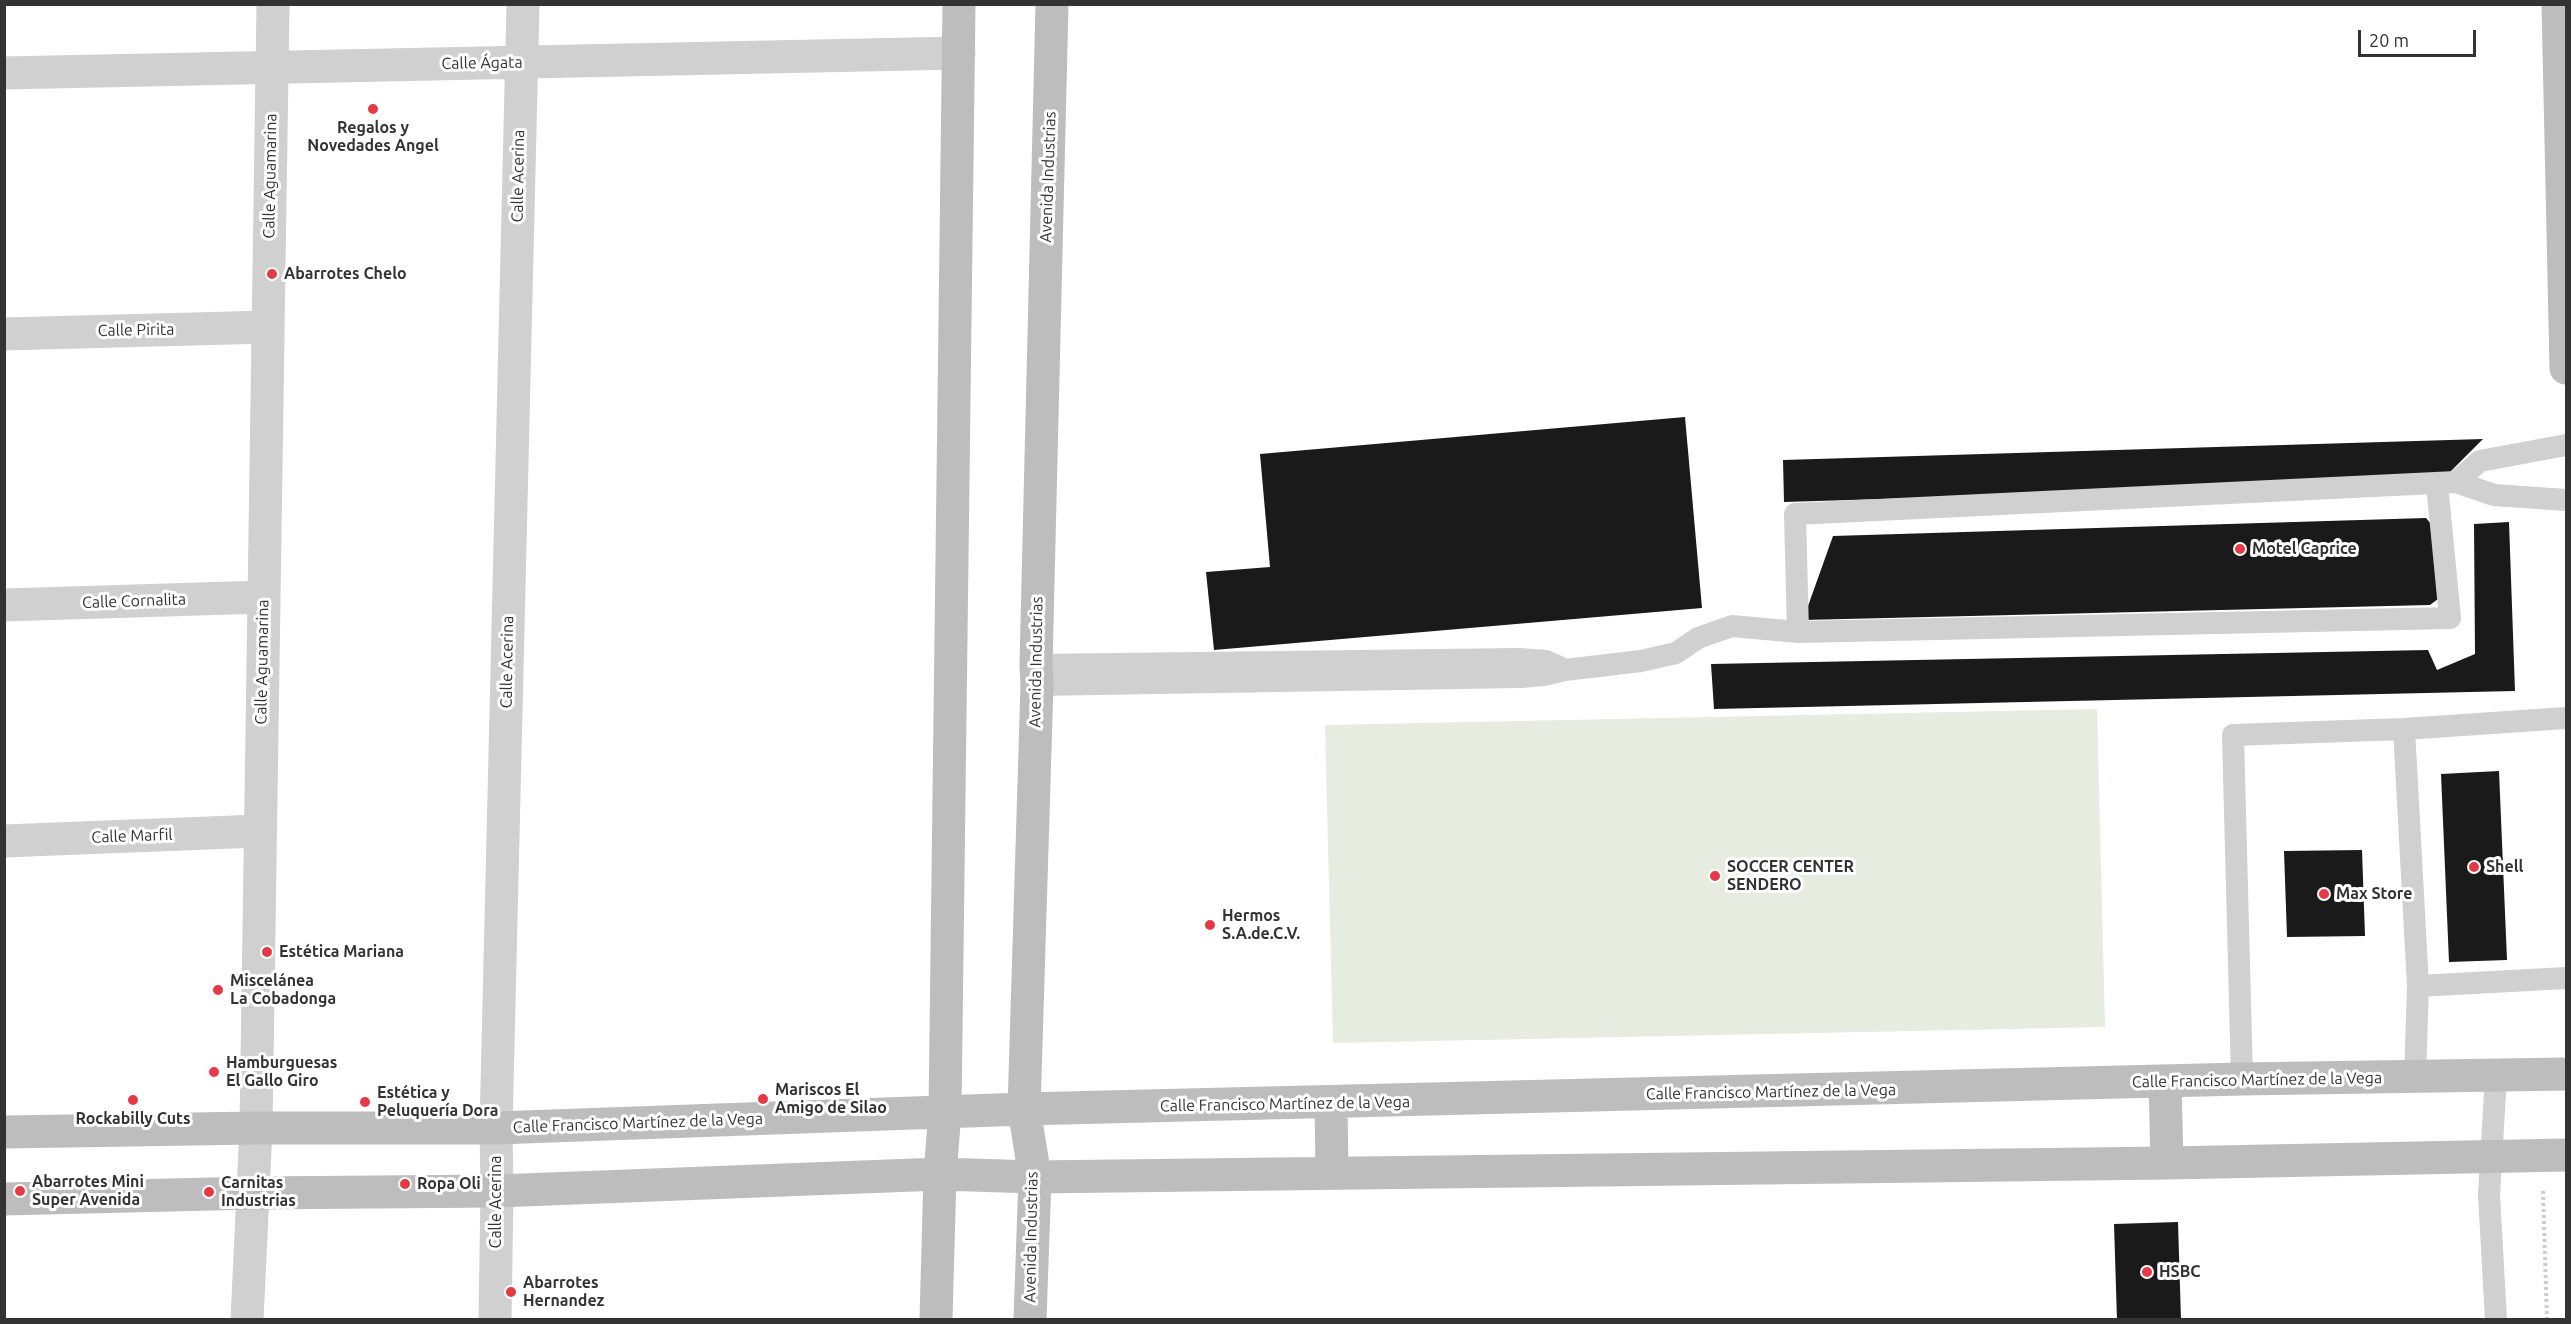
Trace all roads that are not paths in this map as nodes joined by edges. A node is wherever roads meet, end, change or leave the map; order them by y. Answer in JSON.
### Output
{"nodes":[{"id":1,"x":273,"y":4,"type":"edge"},
{"id":2,"x":523,"y":4,"type":"edge"},
{"id":3,"x":959,"y":4,"type":"edge"},
{"id":4,"x":1052,"y":4,"type":"edge"},
{"id":5,"x":2558,"y":4,"type":"edge"},
{"id":6,"x":959,"y":53,"type":"junction"},
{"id":7,"x":520,"y":63,"type":"junction"},
{"id":8,"x":272,"y":68,"type":"junction"},
{"id":9,"x":4,"y":74,"type":"edge"},
{"id":10,"x":268,"y":327,"type":"junction"},
{"id":11,"x":4,"y":334,"type":"edge"},
{"id":12,"x":2566,"y":368,"type":"edge"},
{"id":13,"x":2566,"y":445,"type":"edge"},
{"id":14,"x":2447,"y":483,"type":"junction"},
{"id":15,"x":2566,"y":500,"type":"edge"},
{"id":16,"x":264,"y":597,"type":"junction"},
{"id":17,"x":4,"y":604,"type":"edge"},
{"id":18,"x":1798,"y":632,"type":"junction"},
{"id":19,"x":1036,"y":675,"type":"junction"},
{"id":20,"x":2566,"y":718,"type":"edge"},
{"id":21,"x":2404,"y":729,"type":"junction"},
{"id":22,"x":259,"y":831,"type":"junction"},
{"id":23,"x":4,"y":841,"type":"edge"},
{"id":24,"x":2566,"y":978,"type":"edge"},
{"id":25,"x":2418,"y":986,"type":"junction"},
{"id":26,"x":2566,"y":1074,"type":"edge"},
{"id":27,"x":2496,"y":1076,"type":"junction"},
{"id":28,"x":2415,"y":1078,"type":"junction"},
{"id":29,"x":2242,"y":1079,"type":"junction"},
{"id":30,"x":2165,"y":1082,"type":"junction"},
{"id":31,"x":1331,"y":1103,"type":"junction"},
{"id":32,"x":1024,"y":1109,"type":"junction"},
{"id":33,"x":945,"y":1112,"type":"junction"},
{"id":34,"x":256,"y":1128,"type":"junction"},
{"id":35,"x":496,"y":1128,"type":"junction"},
{"id":36,"x":4,"y":1132,"type":"edge"},
{"id":37,"x":2554,"y":1155,"type":"edge"},
{"id":38,"x":2491,"y":1158,"type":"junction"},
{"id":39,"x":2167,"y":1163,"type":"junction"},
{"id":40,"x":1332,"y":1173,"type":"junction"},
{"id":41,"x":940,"y":1174,"type":"junction"},
{"id":42,"x":1035,"y":1177,"type":"junction"},
{"id":43,"x":497,"y":1191,"type":"junction"},
{"id":44,"x":254,"y":1193,"type":"junction"},
{"id":45,"x":4,"y":1199,"type":"edge"},
{"id":46,"x":247,"y":1320,"type":"edge"},
{"id":47,"x":495,"y":1320,"type":"edge"},
{"id":48,"x":936,"y":1320,"type":"edge"},
{"id":49,"x":1030,"y":1320,"type":"edge"},
{"id":50,"x":2496,"y":1320,"type":"edge"}],
"edges":[{"from":1,"to":8,"type":"street","name":"Calle Aguamarina"},
{"from":2,"to":7,"type":"street","name":"Calle Acerina"},
{"from":3,"to":6,"type":"main road"},
{"from":4,"to":19,"type":"main road","name":"Avenida Industrias"},
{"from":5,"to":12,"type":"main road"},
{"from":6,"to":7,"type":"street","name":"Calle Ágata"},
{"from":6,"to":33,"type":"main road"},
{"from":7,"to":8,"type":"street","name":"Calle Ágata"},
{"from":7,"to":35,"type":"street","name":"Calle Acerina"},
{"from":8,"to":9,"type":"street","name":"Calle Ágata"},
{"from":8,"to":10,"type":"street","name":"Calle Aguamarina"},
{"from":10,"to":11,"type":"street","name":"Calle Pirita"},
{"from":10,"to":16,"type":"street","name":"Calle Aguamarina"},
{"from":13,"to":14,"type":"lane"},
{"from":14,"to":15,"type":"lane"},
{"from":14,"to":18,"type":"lane"},
{"from":14,"to":18,"type":"lane"},
{"from":16,"to":17,"type":"street","name":"Calle Cornalita"},
{"from":16,"to":22,"type":"street","name":"Calle Aguamarina"},
{"from":18,"to":19,"type":"lane"},
{"from":19,"to":32,"type":"main road","name":"Avenida Industrias"},
{"from":20,"to":21,"type":"lane"},
{"from":21,"to":25,"type":"lane"},
{"from":21,"to":29,"type":"lane"},
{"from":22,"to":23,"type":"street","name":"Calle Marfil"},
{"from":22,"to":34,"type":"street","name":"Calle Aguamarina"},
{"from":24,"to":25,"type":"lane"},
{"from":25,"to":28,"type":"lane"},
{"from":26,"to":27,"type":"main road","name":"Calle Francisco Martínez de la Vega"},
{"from":27,"to":28,"type":"main road","name":"Calle Francisco Martínez de la Vega"},
{"from":27,"to":38,"type":"lane"},
{"from":28,"to":29,"type":"main road","name":"Calle Francisco Martínez de la Vega"},
{"from":29,"to":30,"type":"main road","name":"Calle Francisco Martínez de la Vega"},
{"from":30,"to":31,"type":"main road","name":"Calle Francisco Martínez de la Vega"},
{"from":30,"to":39,"type":"main road"},
{"from":31,"to":32,"type":"main road","name":"Calle Francisco Martínez de la Vega"},
{"from":31,"to":40,"type":"main road"},
{"from":32,"to":33,"type":"main road","name":"Calle Francisco Martínez de la Vega"},
{"from":32,"to":42,"type":"main road","name":"Avenida Industrias"},
{"from":33,"to":35,"type":"main road","name":"Calle Francisco Martínez de la Vega"},
{"from":33,"to":41,"type":"main road"},
{"from":34,"to":35,"type":"main road","name":"Calle Francisco Martínez de la Vega"},
{"from":34,"to":36,"type":"main road","name":"Calle Francisco Martínez de la Vega"},
{"from":34,"to":44,"type":"street","name":"Calle Aguamarina"},
{"from":35,"to":43,"type":"street","name":"Calle Acerina"},
{"from":37,"to":38,"type":"main road"},
{"from":38,"to":39,"type":"main road"},
{"from":38,"to":50,"type":"lane"},
{"from":39,"to":40,"type":"main road"},
{"from":40,"to":42,"type":"main road"},
{"from":41,"to":42,"type":"main road"},
{"from":41,"to":43,"type":"main road"},
{"from":41,"to":48,"type":"main road"},
{"from":42,"to":49,"type":"main road","name":"Avenida Industrias"},
{"from":43,"to":44,"type":"main road"},
{"from":43,"to":47,"type":"street","name":"Calle Acerina"},
{"from":44,"to":45,"type":"main road"},
{"from":44,"to":46,"type":"street","name":"Calle Aguamarina"}]}
